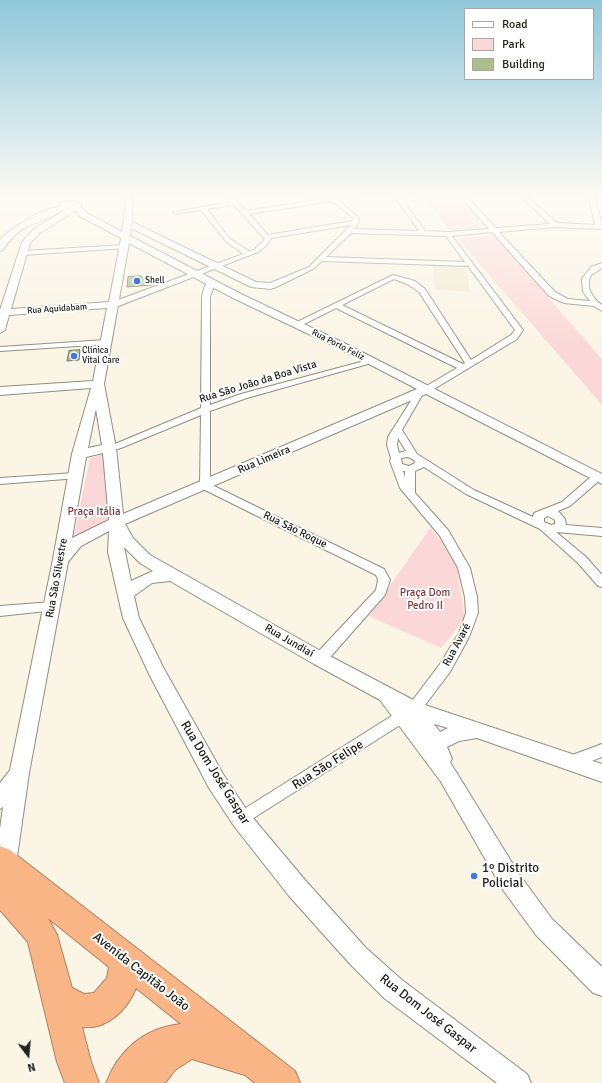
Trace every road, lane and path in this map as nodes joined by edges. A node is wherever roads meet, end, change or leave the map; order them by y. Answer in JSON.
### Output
{"nodes":[{"id":1,"x":26,"y":247,"type":"edge"},
{"id":2,"x":124,"y":247,"type":"joint"},
{"id":3,"x":144,"y":247,"type":"edge"},
{"id":4,"x":177,"y":247,"type":"edge"},
{"id":5,"x":237,"y":247,"type":"edge"},
{"id":6,"x":263,"y":247,"type":"edge"},
{"id":7,"x":334,"y":247,"type":"edge"},
{"id":8,"x":458,"y":247,"type":"edge"},
{"id":9,"x":511,"y":247,"type":"edge"},
{"id":10,"x":23,"y":252,"type":"junction"},
{"id":11,"x":248,"y":254,"type":"junction"},
{"id":12,"x":322,"y":259,"type":"junction"},
{"id":13,"x":392,"y":262,"type":"junction"},
{"id":14,"x":471,"y":264,"type":"junction"},
{"id":15,"x":602,"y":265,"type":"edge"},
{"id":16,"x":217,"y":266,"type":"junction"},
{"id":17,"x":195,"y":274,"type":"junction"},
{"id":18,"x":393,"y":277,"type":"junction"},
{"id":19,"x":211,"y":283,"type":"junction"},
{"id":20,"x":271,"y":286,"type":"joint"},
{"id":21,"x":252,"y":294,"type":"junction"},
{"id":22,"x":595,"y":304,"type":"junction"},
{"id":23,"x":113,"y":305,"type":"junction"},
{"id":24,"x":336,"y":305,"type":"junction"},
{"id":25,"x":602,"y":309,"type":"edge"},
{"id":26,"x":2,"y":313,"type":"edge"},
{"id":27,"x":297,"y":324,"type":"junction"},
{"id":28,"x":0,"y":330,"type":"edge"},
{"id":29,"x":106,"y":342,"type":"junction"},
{"id":30,"x":0,"y":349,"type":"edge"},
{"id":31,"x":371,"y":362,"type":"junction"},
{"id":32,"x":467,"y":366,"type":"junction"},
{"id":33,"x":98,"y":384,"type":"junction"},
{"id":34,"x":0,"y":391,"type":"edge"},
{"id":35,"x":423,"y":392,"type":"junction"},
{"id":36,"x":205,"y":410,"type":"junction"},
{"id":37,"x":397,"y":430,"type":"junction"},
{"id":38,"x":109,"y":448,"type":"junction"},
{"id":39,"x":80,"y":454,"type":"junction"},
{"id":40,"x":397,"y":462,"type":"junction"},
{"id":41,"x":415,"y":463,"type":"junction"},
{"id":42,"x":75,"y":476,"type":"junction"},
{"id":43,"x":600,"y":477,"type":"edge"},
{"id":44,"x":0,"y":481,"type":"edge"},
{"id":45,"x":205,"y":486,"type":"junction"},
{"id":46,"x":410,"y":494,"type":"junction"},
{"id":47,"x":566,"y":504,"type":"junction"},
{"id":48,"x":542,"y":519,"type":"junction"},
{"id":49,"x":558,"y":521,"type":"junction"},
{"id":50,"x":117,"y":523,"type":"junction"},
{"id":51,"x":597,"y":532,"type":"edge"},
{"id":52,"x":71,"y":539,"type":"junction"},
{"id":53,"x":61,"y":559,"type":"joint"},
{"id":54,"x":174,"y":575,"type":"junction"},
{"id":55,"x":602,"y":583,"type":"edge"},
{"id":56,"x":125,"y":595,"type":"junction"},
{"id":57,"x":52,"y":606,"type":"junction"},
{"id":58,"x":0,"y":611,"type":"edge"},
{"id":59,"x":320,"y":659,"type":"junction"},
{"id":60,"x":409,"y":713,"type":"junction"},
{"id":61,"x":481,"y":731,"type":"junction"},
{"id":62,"x":436,"y":743,"type":"junction"},
{"id":63,"x":602,"y":750,"type":"edge"},
{"id":64,"x":569,"y":764,"type":"junction"},
{"id":65,"x":19,"y":773,"type":"junction"},
{"id":66,"x":602,"y":773,"type":"edge"},
{"id":67,"x":448,"y":775,"type":"junction"},
{"id":68,"x":0,"y":799,"type":"edge"},
{"id":69,"x":241,"y":819,"type":"junction"},
{"id":70,"x":2,"y":871,"type":"edge"},
{"id":71,"x":125,"y":960,"type":"junction"},
{"id":72,"x":602,"y":984,"type":"edge"},
{"id":73,"x":57,"y":998,"type":"junction"},
{"id":74,"x":200,"y":1044,"type":"junction"},
{"id":75,"x":272,"y":1074,"type":"edge"},
{"id":76,"x":82,"y":1083,"type":"edge"},
{"id":77,"x":123,"y":1083,"type":"edge"},
{"id":78,"x":145,"y":1083,"type":"edge"},
{"id":79,"x":518,"y":1083,"type":"edge"}],
"edges":[{"from":1,"to":10,"type":"street"},
{"from":2,"to":10,"type":"street"},
{"from":2,"to":23,"type":"street"},
{"from":3,"to":17,"type":"street","name":"Rua Porto Feliz"},
{"from":4,"to":16,"type":"street"},
{"from":5,"to":11,"type":"street"},
{"from":6,"to":11,"type":"street"},
{"from":7,"to":12,"type":"street"},
{"from":8,"to":14,"type":"street"},
{"from":9,"to":22,"type":"street"},
{"from":10,"to":26,"type":"street"},
{"from":11,"to":16,"type":"street"},
{"from":12,"to":13,"type":"street"},
{"from":12,"to":20,"type":"street"},
{"from":13,"to":14,"type":"street"},
{"from":13,"to":18,"type":"street"},
{"from":14,"to":32,"type":"street","name":"Rua Limeira"},
{"from":15,"to":22,"type":"street"},
{"from":16,"to":17,"type":"street"},
{"from":16,"to":21,"type":"street"},
{"from":17,"to":19,"type":"street","name":"Rua Porto Feliz"},
{"from":17,"to":23,"type":"street"},
{"from":18,"to":24,"type":"street"},
{"from":18,"to":32,"type":"street"},
{"from":19,"to":21,"type":"street","name":"Rua Porto Feliz"},
{"from":19,"to":36,"type":"street"},
{"from":20,"to":21,"type":"street"},
{"from":21,"to":27,"type":"street","name":"Rua Porto Feliz"},
{"from":22,"to":25,"type":"street"},
{"from":23,"to":26,"type":"street","name":"Rua Aquidabam"},
{"from":23,"to":29,"type":"street"},
{"from":24,"to":27,"type":"street"},
{"from":24,"to":32,"type":"street"},
{"from":26,"to":28,"type":"street"},
{"from":27,"to":31,"type":"street","name":"Rua Porto Feliz"},
{"from":29,"to":30,"type":"street"},
{"from":29,"to":33,"type":"street"},
{"from":31,"to":35,"type":"street","name":"Rua Porto Feliz"},
{"from":31,"to":36,"type":"street","name":"Rua São João da Boa Vista"},
{"from":32,"to":35,"type":"street","name":"Rua Limeira"},
{"from":33,"to":34,"type":"street"},
{"from":33,"to":38,"type":"street","name":"Rua Dom José Gaspar"},
{"from":33,"to":39,"type":"street","name":"Rua São Silvestre"},
{"from":35,"to":37,"type":"street","name":"Rua Avaré"},
{"from":35,"to":43,"type":"street","name":"Rua Porto Feliz"},
{"from":35,"to":45,"type":"street","name":"Rua Limeira"},
{"from":36,"to":38,"type":"street","name":"Rua São João da Boa Vista"},
{"from":36,"to":45,"type":"street"},
{"from":37,"to":40,"type":"street","name":"Rua Avaré"},
{"from":37,"to":41,"type":"street"},
{"from":38,"to":39,"type":"street"},
{"from":38,"to":50,"type":"street","name":"Rua Dom José Gaspar"},
{"from":39,"to":42,"type":"street","name":"Rua São Silvestre"},
{"from":40,"to":41,"type":"street"},
{"from":40,"to":41,"type":"street"},
{"from":40,"to":46,"type":"street","name":"Rua Avaré"},
{"from":41,"to":46,"type":"street"},
{"from":41,"to":48,"type":"street"},
{"from":42,"to":44,"type":"street"},
{"from":42,"to":52,"type":"street","name":"Rua São Silvestre"},
{"from":43,"to":47,"type":"street"},
{"from":45,"to":50,"type":"street","name":"Rua Limeira"},
{"from":45,"to":59,"type":"street","name":"Rua São Roque"},
{"from":46,"to":60,"type":"street","name":"Rua Avaré"},
{"from":47,"to":48,"type":"street"},
{"from":47,"to":49,"type":"street"},
{"from":48,"to":49,"type":"street"},
{"from":48,"to":49,"type":"street"},
{"from":48,"to":55,"type":"street"},
{"from":49,"to":51,"type":"street"},
{"from":50,"to":52,"type":"street","name":"Rua Limeira"},
{"from":50,"to":54,"type":"street","name":"Rua Jundiaí"},
{"from":50,"to":56,"type":"street","name":"Rua Dom José Gaspar"},
{"from":52,"to":53,"type":"street","name":"Rua Limeira"},
{"from":53,"to":57,"type":"street","name":"Rua São Silvestre"},
{"from":54,"to":56,"type":"street"},
{"from":54,"to":59,"type":"street","name":"Rua Jundiaí"},
{"from":56,"to":69,"type":"street","name":"Rua Dom José Gaspar"},
{"from":57,"to":58,"type":"street"},
{"from":57,"to":65,"type":"street","name":"Rua São Silvestre"},
{"from":59,"to":60,"type":"street","name":"Rua Jundiaí"},
{"from":60,"to":61,"type":"street"},
{"from":60,"to":62,"type":"street"},
{"from":60,"to":67,"type":"street"},
{"from":60,"to":69,"type":"street","name":"Rua São Felipe"},
{"from":61,"to":62,"type":"street"},
{"from":61,"to":64,"type":"street"},
{"from":62,"to":67,"type":"street"},
{"from":63,"to":64,"type":"street"},
{"from":64,"to":66,"type":"street"},
{"from":65,"to":68,"type":"street","name":"Rua São Silvestre"},
{"from":65,"to":70,"type":"street","name":"Rua São Silvestre"},
{"from":67,"to":72,"type":"street"},
{"from":69,"to":79,"type":"street","name":"Rua Dom José Gaspar"},
{"from":70,"to":71,"type":"highway","name":"Avenida Capitão João"},
{"from":70,"to":73,"type":"highway"},
{"from":71,"to":73,"type":"highway"},
{"from":71,"to":75,"type":"highway","name":"Avenida Capitão João"},
{"from":73,"to":76,"type":"highway"},
{"from":74,"to":75,"type":"highway"},
{"from":74,"to":77,"type":"highway"},
{"from":74,"to":78,"type":"highway"}]}
